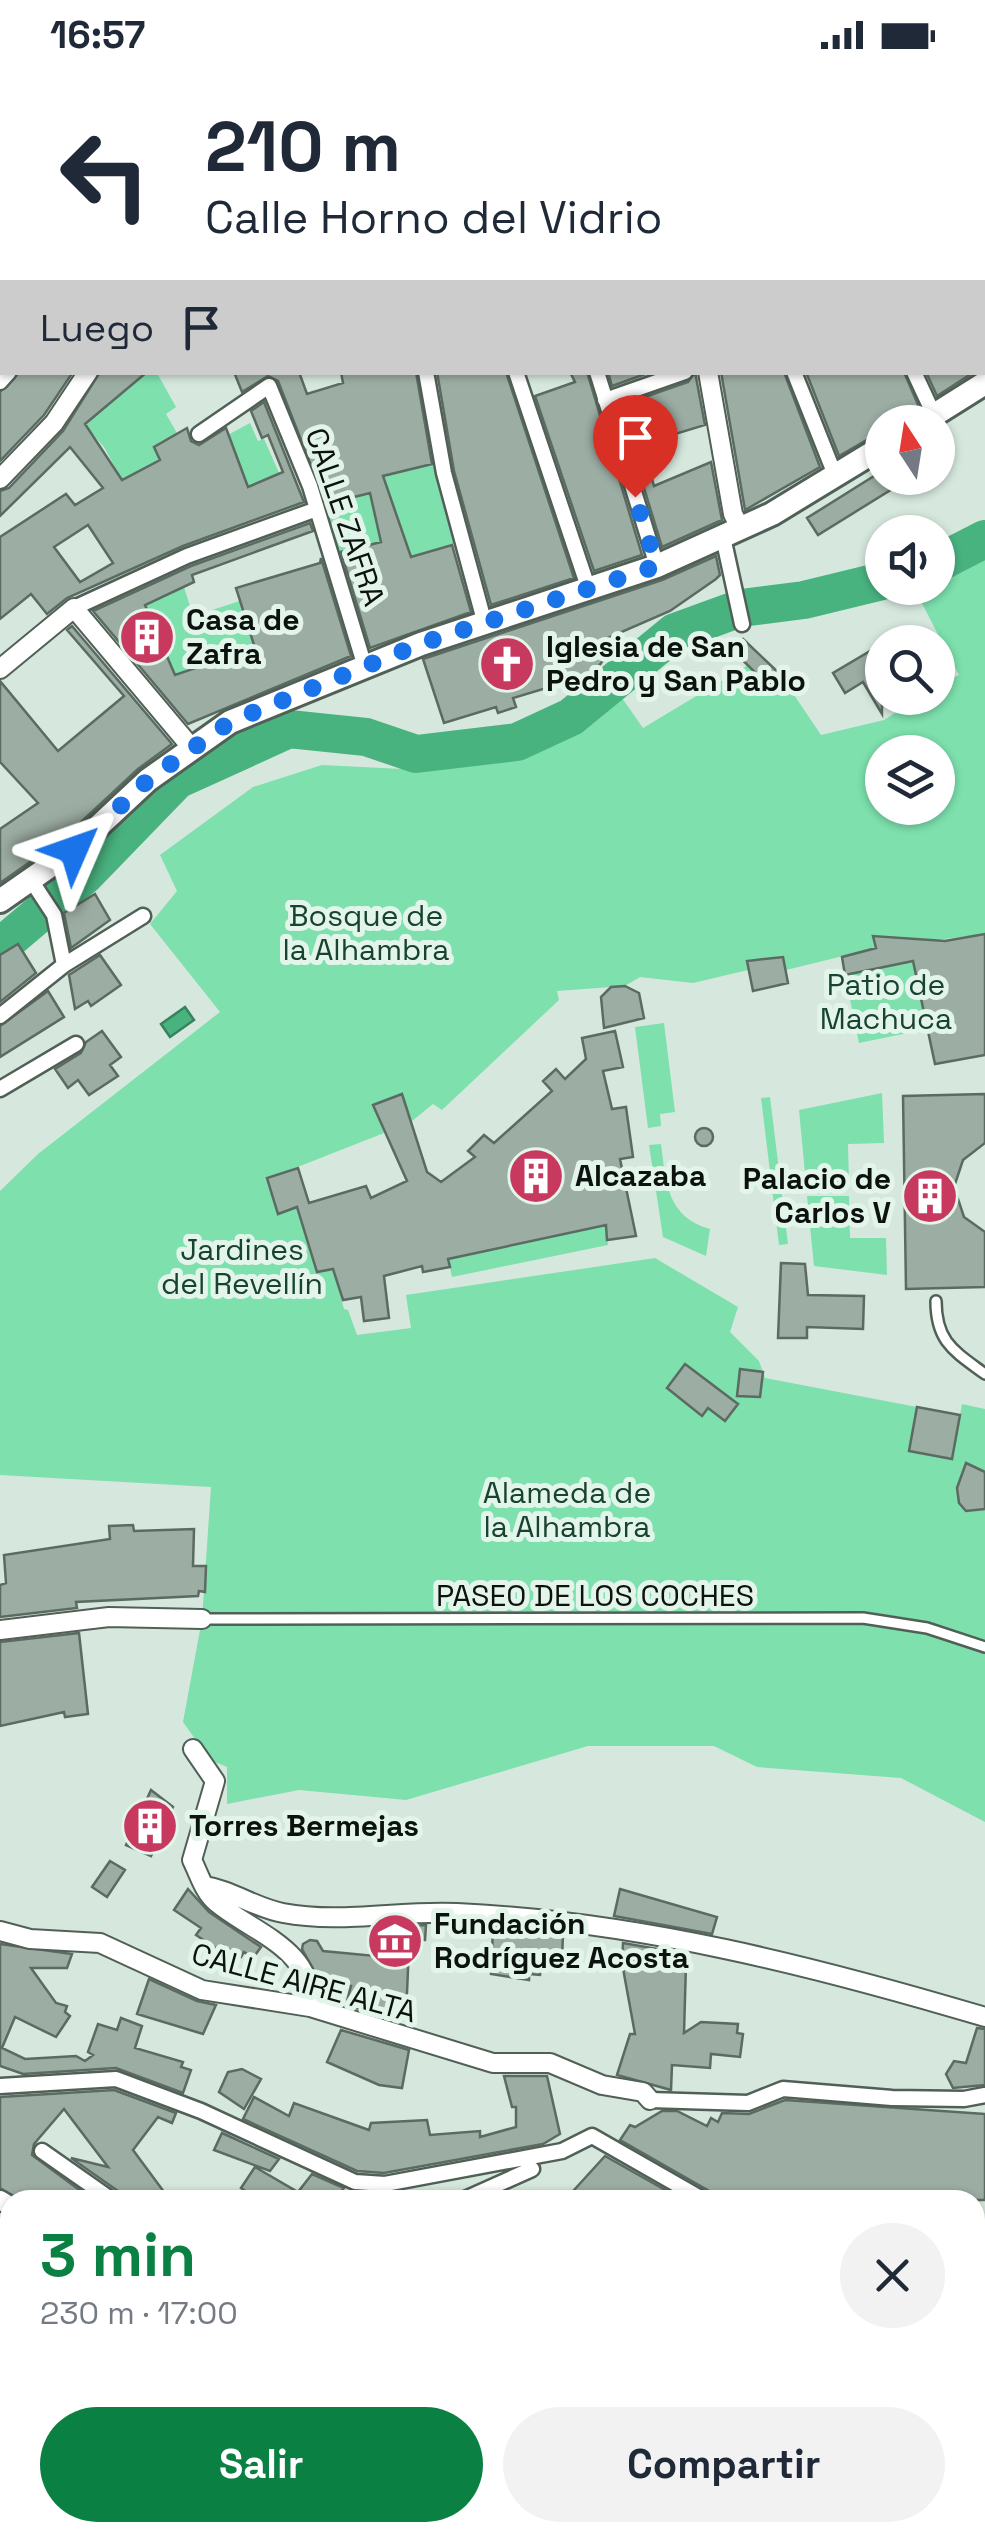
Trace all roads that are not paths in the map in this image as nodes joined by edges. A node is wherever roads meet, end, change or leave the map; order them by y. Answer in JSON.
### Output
{"nodes":[{"id":1,"x":86,"y":375,"type":"edge"},
{"id":2,"x":427,"y":375,"type":"edge"},
{"id":3,"x":517,"y":375,"type":"edge"},
{"id":4,"x":598,"y":375,"type":"edge"},
{"id":5,"x":677,"y":375,"type":"edge"},
{"id":6,"x":709,"y":375,"type":"edge"},
{"id":7,"x":795,"y":375,"type":"edge"},
{"id":8,"x":915,"y":375,"type":"edge"},
{"id":9,"x":985,"y":383,"type":"edge"},
{"id":10,"x":605,"y":400,"type":"junction"},
{"id":11,"x":924,"y":405,"type":"edge"},
{"id":12,"x":950,"y":405,"type":"edge"},
{"id":13,"x":199,"y":434,"type":"dead end"},
{"id":14,"x":865,"y":458,"type":"edge"},
{"id":15,"x":836,"y":476,"type":"junction"},
{"id":16,"x":0,"y":479,"type":"edge"},
{"id":17,"x":317,"y":509,"type":"junction"},
{"id":18,"x":732,"y":533,"type":"junction"},
{"id":19,"x":657,"y":566,"type":"junction"},
{"id":20,"x":589,"y":590,"type":"junction"},
{"id":21,"x":74,"y":608,"type":"junction"},
{"id":22,"x":485,"y":624,"type":"junction"},
{"id":23,"x":742,"y":624,"type":"dead end"},
{"id":24,"x":365,"y":667,"type":"junction"},
{"id":25,"x":0,"y":669,"type":"edge"},
{"id":26,"x":190,"y":747,"type":"junction"},
{"id":27,"x":35,"y":886,"type":"junction"},
{"id":28,"x":0,"y":901,"type":"edge"},
{"id":29,"x":142,"y":916,"type":"dead end"},
{"id":30,"x":64,"y":965,"type":"junction"},
{"id":31,"x":0,"y":1016,"type":"edge"},
{"id":32,"x":76,"y":1044,"type":"dead end"},
{"id":33,"x":0,"y":1089,"type":"edge"},
{"id":34,"x":936,"y":1301,"type":"dead end"},
{"id":35,"x":985,"y":1374,"type":"edge"},
{"id":36,"x":202,"y":1619,"type":"joint"},
{"id":37,"x":0,"y":1630,"type":"edge"},
{"id":38,"x":985,"y":1648,"type":"edge"},
{"id":39,"x":193,"y":1749,"type":"dead end"},
{"id":40,"x":204,"y":1886,"type":"junction"},
{"id":41,"x":0,"y":1931,"type":"edge"},
{"id":42,"x":310,"y":2007,"type":"junction"},
{"id":43,"x":985,"y":2018,"type":"edge"},
{"id":44,"x":0,"y":2086,"type":"edge"},
{"id":45,"x":985,"y":2095,"type":"edge"},
{"id":46,"x":650,"y":2100,"type":"joint"},
{"id":47,"x":42,"y":2150,"type":"dead end"},
{"id":48,"x":531,"y":2163,"type":"junction"},
{"id":49,"x":98,"y":2190,"type":"edge"},
{"id":50,"x":481,"y":2190,"type":"edge"},
{"id":51,"x":686,"y":2190,"type":"edge"}],
"edges":[{"from":1,"to":16,"type":"street"},
{"from":2,"to":22,"type":"street"},
{"from":3,"to":20,"type":"street"},
{"from":4,"to":10,"type":"street"},
{"from":5,"to":10,"type":"street"},
{"from":6,"to":18,"type":"street"},
{"from":7,"to":15,"type":"street"},
{"from":8,"to":11,"type":"street"},
{"from":9,"to":12,"type":"street"},
{"from":10,"to":19,"type":"street"},
{"from":13,"to":17,"type":"street","name":"CALLE ZAFRA"},
{"from":14,"to":15,"type":"street"},
{"from":15,"to":18,"type":"street"},
{"from":17,"to":21,"type":"street"},
{"from":17,"to":24,"type":"street","name":"CALLE ZAFRA"},
{"from":18,"to":19,"type":"street"},
{"from":18,"to":23,"type":"street"},
{"from":19,"to":20,"type":"street"},
{"from":20,"to":22,"type":"street"},
{"from":21,"to":25,"type":"street"},
{"from":21,"to":26,"type":"street"},
{"from":22,"to":24,"type":"street"},
{"from":24,"to":26,"type":"street"},
{"from":26,"to":27,"type":"street"},
{"from":27,"to":28,"type":"street"},
{"from":27,"to":30,"type":"street"},
{"from":29,"to":30,"type":"street"},
{"from":30,"to":31,"type":"street"},
{"from":32,"to":33,"type":"street"},
{"from":34,"to":35,"type":"lane"},
{"from":36,"to":37,"type":"street"},
{"from":36,"to":38,"type":"lane","name":"PASEO DE LOS COCHES"},
{"from":39,"to":40,"type":"street"},
{"from":40,"to":42,"type":"street"},
{"from":40,"to":43,"type":"street"},
{"from":41,"to":42,"type":"street","name":"CALLE AIRE ALTA"},
{"from":42,"to":46,"type":"street","name":"CALLE AIRE ALTA"},
{"from":44,"to":48,"type":"street"},
{"from":45,"to":46,"type":"street"},
{"from":47,"to":49,"type":"street"},
{"from":48,"to":50,"type":"street"},
{"from":48,"to":51,"type":"street"}]}
